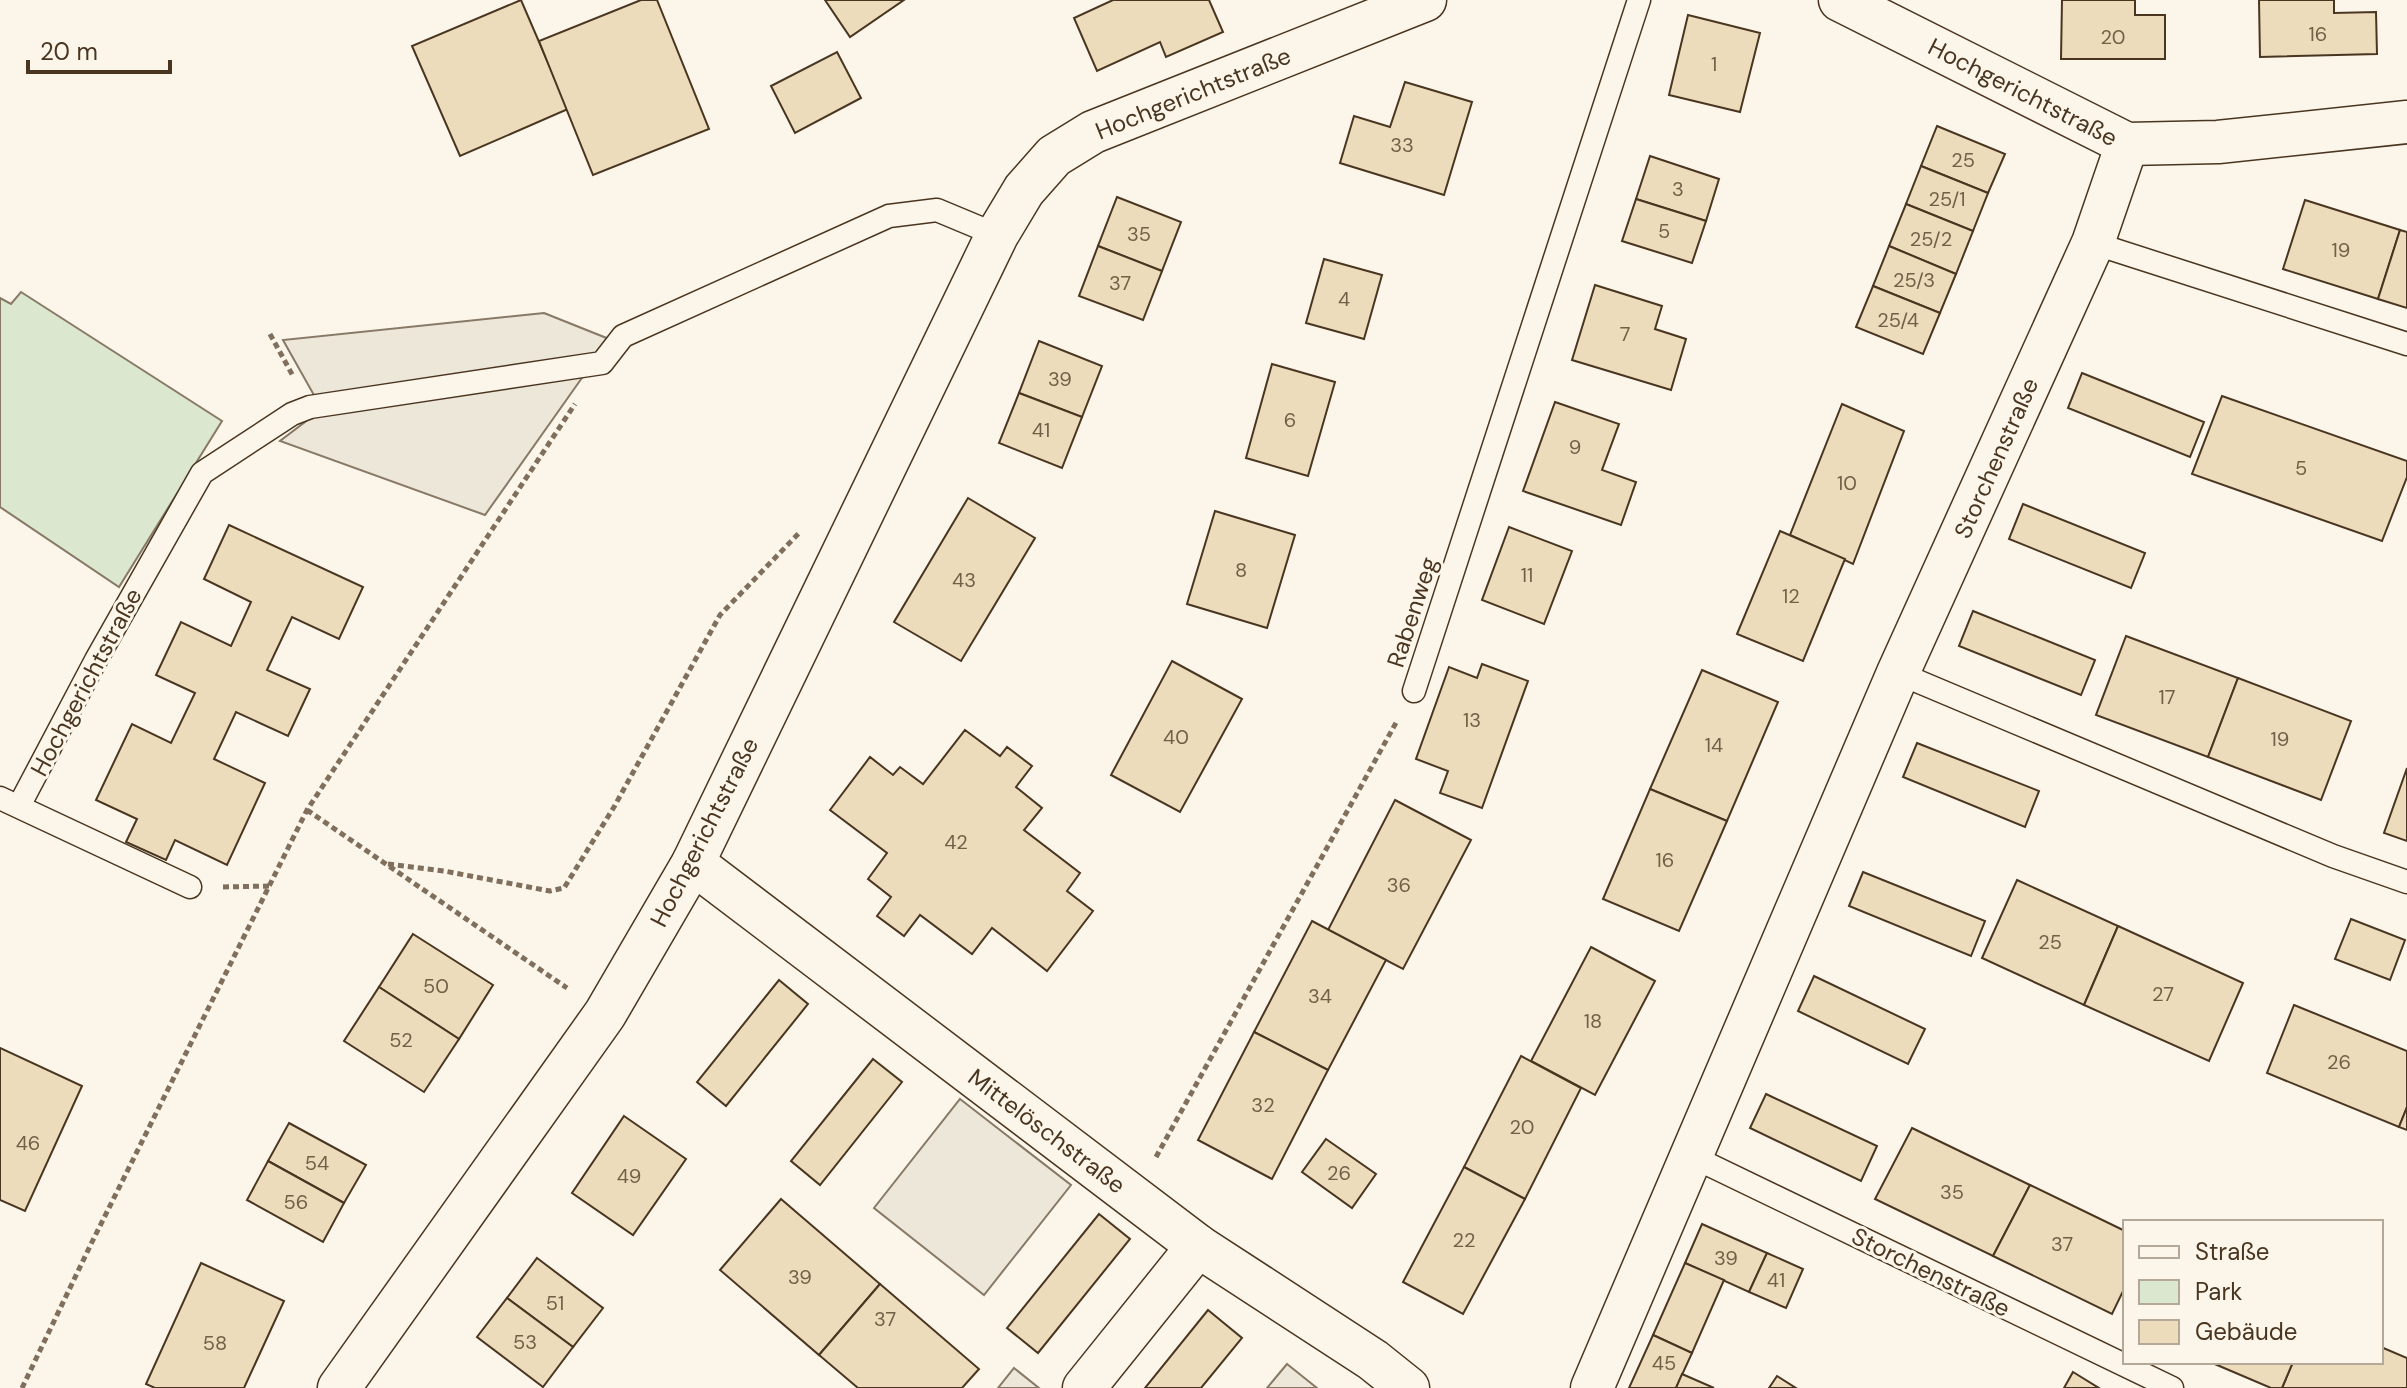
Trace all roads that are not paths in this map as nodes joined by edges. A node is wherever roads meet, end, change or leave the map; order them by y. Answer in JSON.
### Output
{"nodes":[{"id":1,"x":1425,"y":0,"type":"edge"},
{"id":2,"x":1639,"y":0,"type":"edge"},
{"id":3,"x":1848,"y":2,"type":"edge"},
{"id":4,"x":2407,"y":122,"type":"edge"},
{"id":5,"x":2127,"y":144,"type":"junction"},
{"id":6,"x":997,"y":235,"type":"junction"},
{"id":7,"x":2093,"y":243,"type":"junction"},
{"id":8,"x":2397,"y":341,"type":"edge"},
{"id":9,"x":1898,"y":673,"type":"junction"},
{"id":10,"x":1414,"y":691,"type":"road end"},
{"id":11,"x":10,"y":802,"type":"edge"},
{"id":12,"x":693,"y":863,"type":"junction"},
{"id":13,"x":2407,"y":882,"type":"edge"},
{"id":14,"x":190,"y":887,"type":"road end"},
{"id":15,"x":1691,"y":1156,"type":"junction"},
{"id":16,"x":1198,"y":1246,"type":"junction"},
{"id":17,"x":339,"y":1388,"type":"edge"},
{"id":18,"x":1084,"y":1388,"type":"edge"},
{"id":19,"x":1408,"y":1388,"type":"edge"},
{"id":20,"x":1592,"y":1388,"type":"edge"},
{"id":21,"x":2172,"y":1388,"type":"edge"}],
"edges":[{"from":1,"to":6,"type":"street","name":"Hochgerichtstraße"},
{"from":2,"to":10,"type":"lane","name":"Rabenweg"},
{"from":3,"to":5,"type":"street","name":"Hochgerichtstraße"},
{"from":4,"to":5,"type":"street","name":"Hochgerichtstraße"},
{"from":5,"to":7,"type":"street","name":"Storchenstraße"},
{"from":6,"to":11,"type":"lane","name":"Hochgerichtstraße"},
{"from":6,"to":12,"type":"street","name":"Hochgerichtstraße"},
{"from":7,"to":8,"type":"lane"},
{"from":7,"to":9,"type":"street","name":"Storchenstraße"},
{"from":9,"to":13,"type":"lane"},
{"from":9,"to":15,"type":"street","name":"Storchenstraße"},
{"from":11,"to":14,"type":"lane","name":"Hochgerichtstraße"},
{"from":12,"to":16,"type":"street","name":"Mittelöschstraße"},
{"from":12,"to":17,"type":"street","name":"Hochgerichtstraße"},
{"from":15,"to":20,"type":"street","name":"Storchenstraße"},
{"from":15,"to":21,"type":"lane","name":"Storchenstraße"},
{"from":16,"to":18,"type":"street"},
{"from":16,"to":19,"type":"street","name":"Mittelöschstraße"}]}
